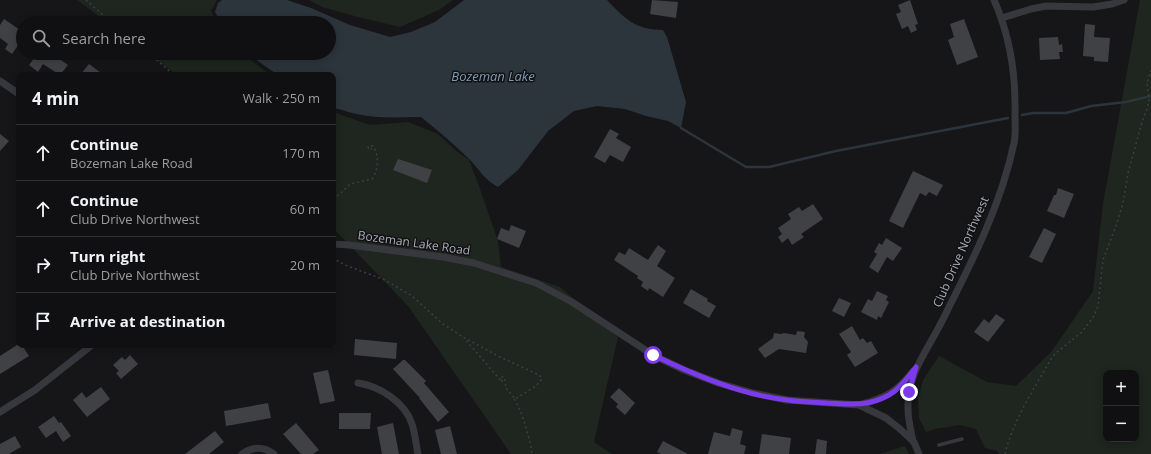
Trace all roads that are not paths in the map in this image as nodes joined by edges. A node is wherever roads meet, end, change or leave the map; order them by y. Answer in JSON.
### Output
{"nodes":[{"id":1,"x":994,"y":0,"type":"edge"},
{"id":2,"x":1124,"y":0,"type":"edge"},
{"id":3,"x":1002,"y":18,"type":"junction"},
{"id":4,"x":0,"y":81,"type":"edge"},
{"id":5,"x":16,"y":92,"type":"edge"},
{"id":6,"x":336,"y":244,"type":"edge"},
{"id":7,"x":88,"y":348,"type":"edge"},
{"id":8,"x":916,"y":367,"type":"junction"},
{"id":9,"x":358,"y":384,"type":"dead end"},
{"id":10,"x":859,"y":405,"type":"junction"},
{"id":11,"x":0,"y":412,"type":"edge"},
{"id":12,"x":962,"y":439,"type":"dead end"},
{"id":13,"x":914,"y":442,"type":"junction"},
{"id":14,"x":939,"y":445,"type":"dead end"},
{"id":15,"x":242,"y":454,"type":"edge"},
{"id":16,"x":274,"y":454,"type":"edge"},
{"id":17,"x":418,"y":454,"type":"edge"},
{"id":18,"x":919,"y":454,"type":"edge"}],
"edges":[{"from":1,"to":3,"type":"street","name":"Club Drive Northwest"},
{"from":2,"to":3,"type":"street"},
{"from":3,"to":8,"type":"street","name":"Club Drive Northwest"},
{"from":4,"to":5,"type":"street"},
{"from":6,"to":10,"type":"street","name":"Bozeman Lake Road"},
{"from":7,"to":11,"type":"street"},
{"from":8,"to":10,"type":"street","name":"Club Drive Northwest"},
{"from":8,"to":13,"type":"street","name":"Club Drive Northwest"},
{"from":9,"to":17,"type":"street"},
{"from":10,"to":13,"type":"street","name":"Bozeman Lake Road"},
{"from":12,"to":14,"type":"lane"},
{"from":13,"to":18,"type":"street","name":"Bozeman Lake Road"},
{"from":15,"to":16,"type":"street"}]}
